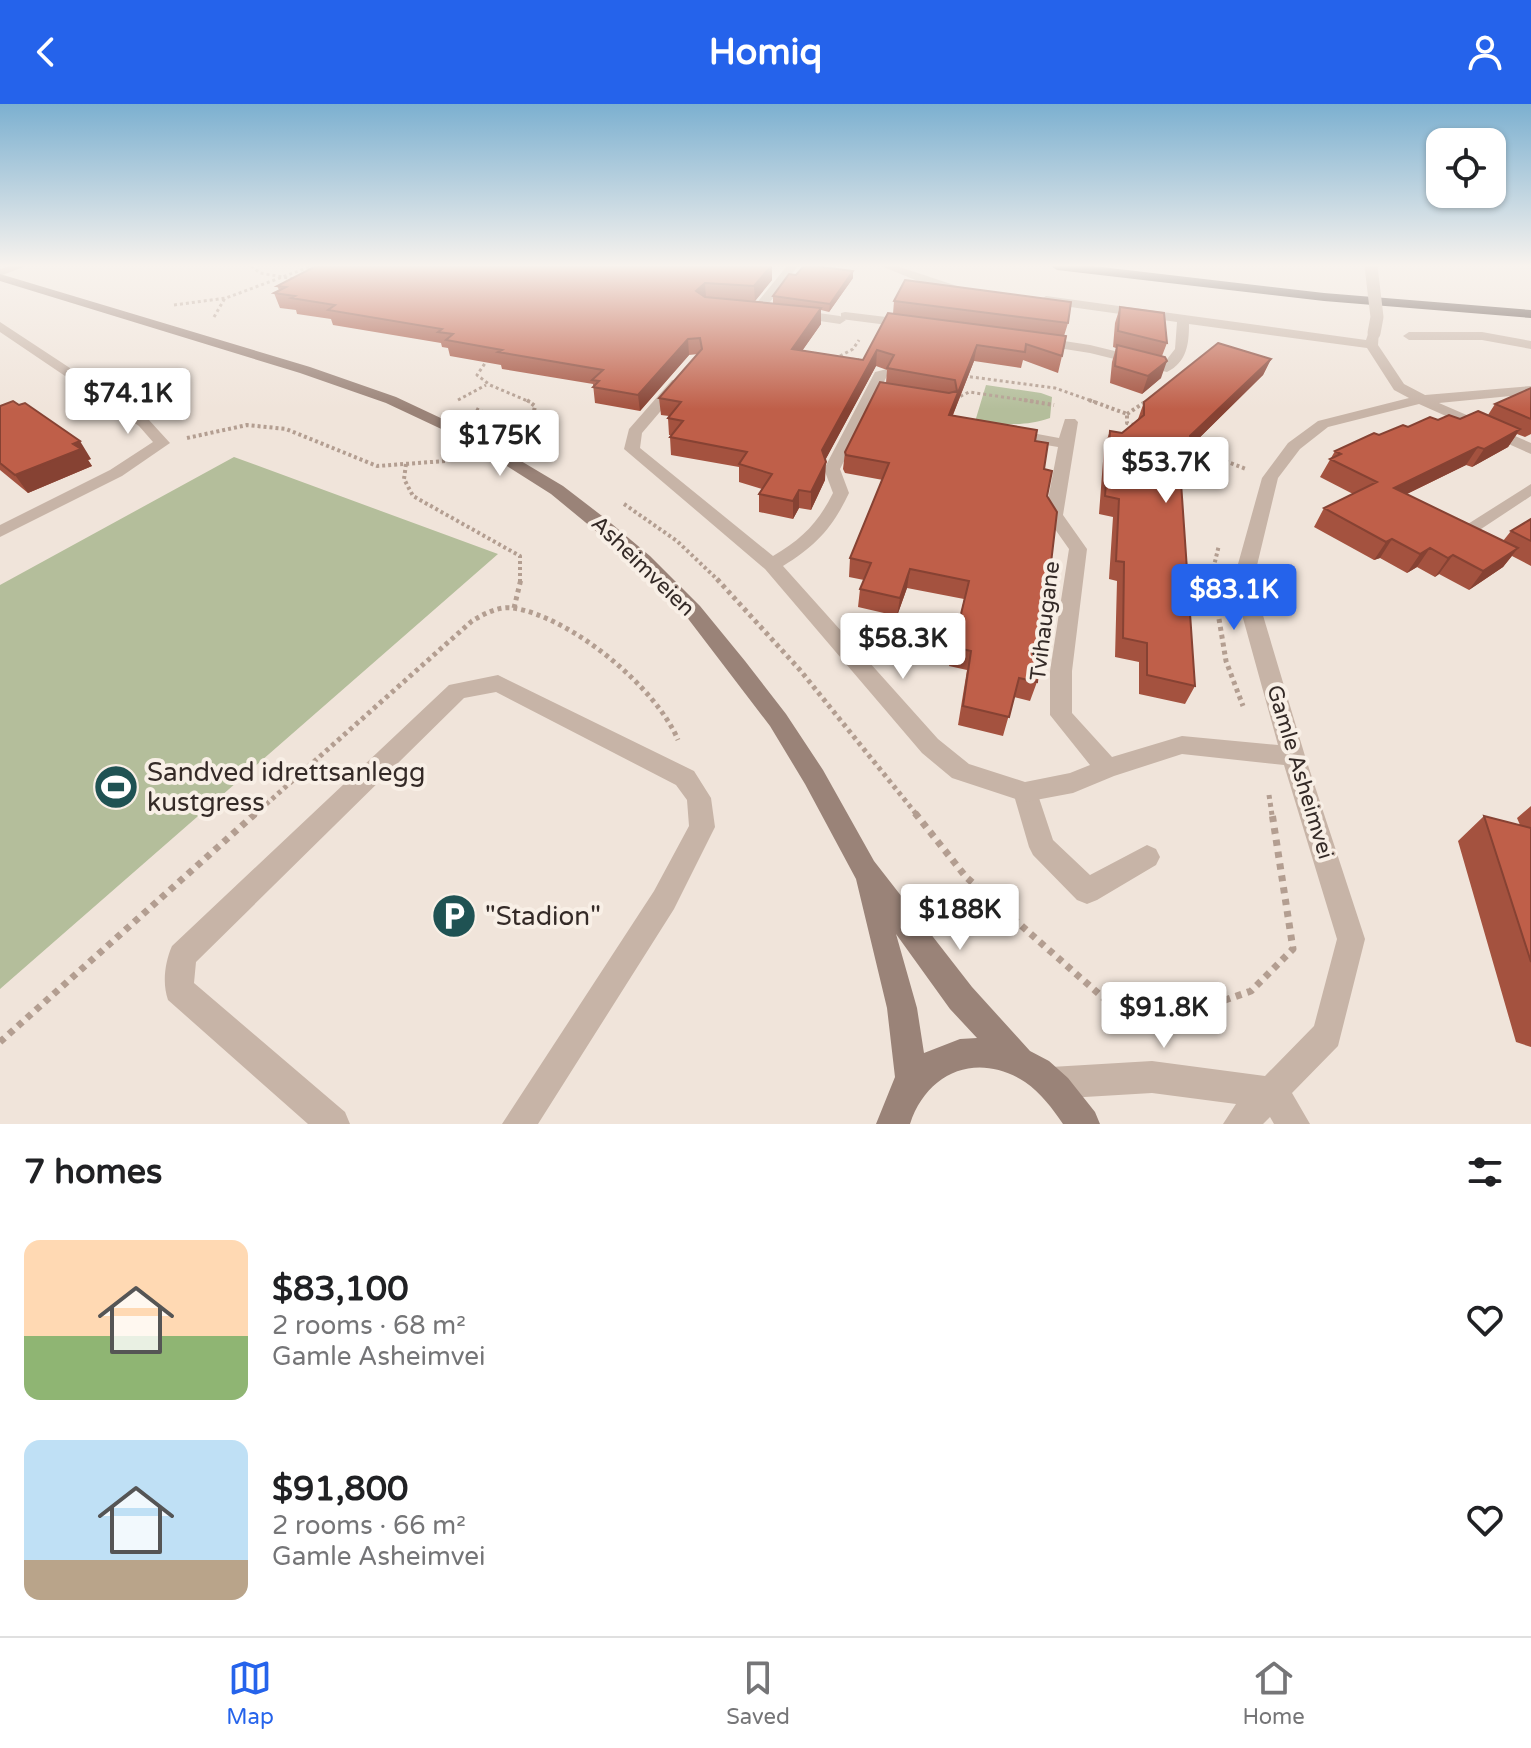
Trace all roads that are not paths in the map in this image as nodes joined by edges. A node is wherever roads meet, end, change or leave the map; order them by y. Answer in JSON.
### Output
{"nodes":[{"id":1,"x":124,"y":314,"type":"edge"},
{"id":2,"x":804,"y":314,"type":"edge"},
{"id":3,"x":1156,"y":314,"type":"edge"},
{"id":4,"x":1377,"y":314,"type":"edge"},
{"id":5,"x":1183,"y":317,"type":"junction"},
{"id":6,"x":874,"y":319,"type":"junction"},
{"id":7,"x":0,"y":326,"type":"edge"},
{"id":8,"x":920,"y":326,"type":"edge"},
{"id":9,"x":1409,"y":336,"type":"dead end"},
{"id":10,"x":861,"y":337,"type":"road end"},
{"id":11,"x":1373,"y":339,"type":"junction"},
{"id":12,"x":1029,"y":340,"type":"edge"},
{"id":13,"x":1531,"y":345,"type":"edge"},
{"id":14,"x":1167,"y":368,"type":"junction"},
{"id":15,"x":686,"y":372,"type":"edge"},
{"id":16,"x":882,"y":372,"type":"edge"},
{"id":17,"x":1531,"y":390,"type":"edge"},
{"id":18,"x":1419,"y":400,"type":"junction"},
{"id":19,"x":1145,"y":402,"type":"edge"},
{"id":20,"x":1065,"y":414,"type":"road end"},
{"id":21,"x":1006,"y":433,"type":"edge"},
{"id":22,"x":1066,"y":444,"type":"junction"},
{"id":23,"x":1531,"y":449,"type":"edge"},
{"id":24,"x":1531,"y":489,"type":"edge"},
{"id":25,"x":1469,"y":529,"type":"edge"},
{"id":26,"x":0,"y":532,"type":"edge"},
{"id":27,"x":772,"y":565,"type":"junction"},
{"id":28,"x":1293,"y":756,"type":"junction"},
{"id":29,"x":1107,"y":768,"type":"junction"},
{"id":30,"x":1025,"y":792,"type":"junction"},
{"id":31,"x":1147,"y":857,"type":"dead end"},
{"id":32,"x":865,"y":870,"type":"junction"},
{"id":33,"x":1019,"y":1062,"type":"junction"},
{"id":34,"x":1051,"y":1083,"type":"junction"},
{"id":35,"x":1273,"y":1093,"type":"junction"},
{"id":36,"x":896,"y":1107,"type":"edge"},
{"id":37,"x":333,"y":1124,"type":"edge"},
{"id":38,"x":519,"y":1124,"type":"edge"},
{"id":39,"x":1083,"y":1124,"type":"edge"},
{"id":40,"x":1240,"y":1124,"type":"edge"},
{"id":41,"x":1293,"y":1124,"type":"edge"}],
"edges":[{"from":1,"to":32,"type":"main road","name":"Asheimveien"},
{"from":2,"to":6,"type":"street"},
{"from":3,"to":5,"type":"street"},
{"from":4,"to":11,"type":"street","bridge":true},
{"from":5,"to":11,"type":"street"},
{"from":5,"to":14,"type":"street"},
{"from":6,"to":8,"type":"street"},
{"from":6,"to":10,"type":"street"},
{"from":7,"to":26,"type":"street"},
{"from":9,"to":13,"type":"street"},
{"from":11,"to":18,"type":"street"},
{"from":12,"to":14,"type":"street"},
{"from":14,"to":19,"type":"street"},
{"from":15,"to":27,"type":"street"},
{"from":16,"to":27,"type":"street"},
{"from":17,"to":18,"type":"street","name":"Gamle Asheimvei"},
{"from":18,"to":23,"type":"street"},
{"from":18,"to":28,"type":"street","name":"Gamle Asheimvei"},
{"from":20,"to":22,"type":"street","name":"Tvihaugane"},
{"from":21,"to":22,"type":"street"},
{"from":22,"to":29,"type":"street","name":"Tvihaugane"},
{"from":24,"to":25,"type":"street"},
{"from":27,"to":30,"type":"street"},
{"from":28,"to":29,"type":"street"},
{"from":28,"to":35,"type":"street","name":"Gamle Asheimvei"},
{"from":29,"to":30,"type":"street"},
{"from":30,"to":31,"type":"street"},
{"from":32,"to":33,"type":"main road","name":"Asheimveien"},
{"from":32,"to":36,"type":"main road","name":"Asheimveien"},
{"from":33,"to":34,"type":"main road"},
{"from":33,"to":36,"type":"main road"},
{"from":34,"to":35,"type":"street"},
{"from":34,"to":39,"type":"main road"},
{"from":35,"to":40,"type":"street","name":"Gamle Asheimvei"},
{"from":35,"to":41,"type":"street"},
{"from":37,"to":38,"type":"street"}]}
